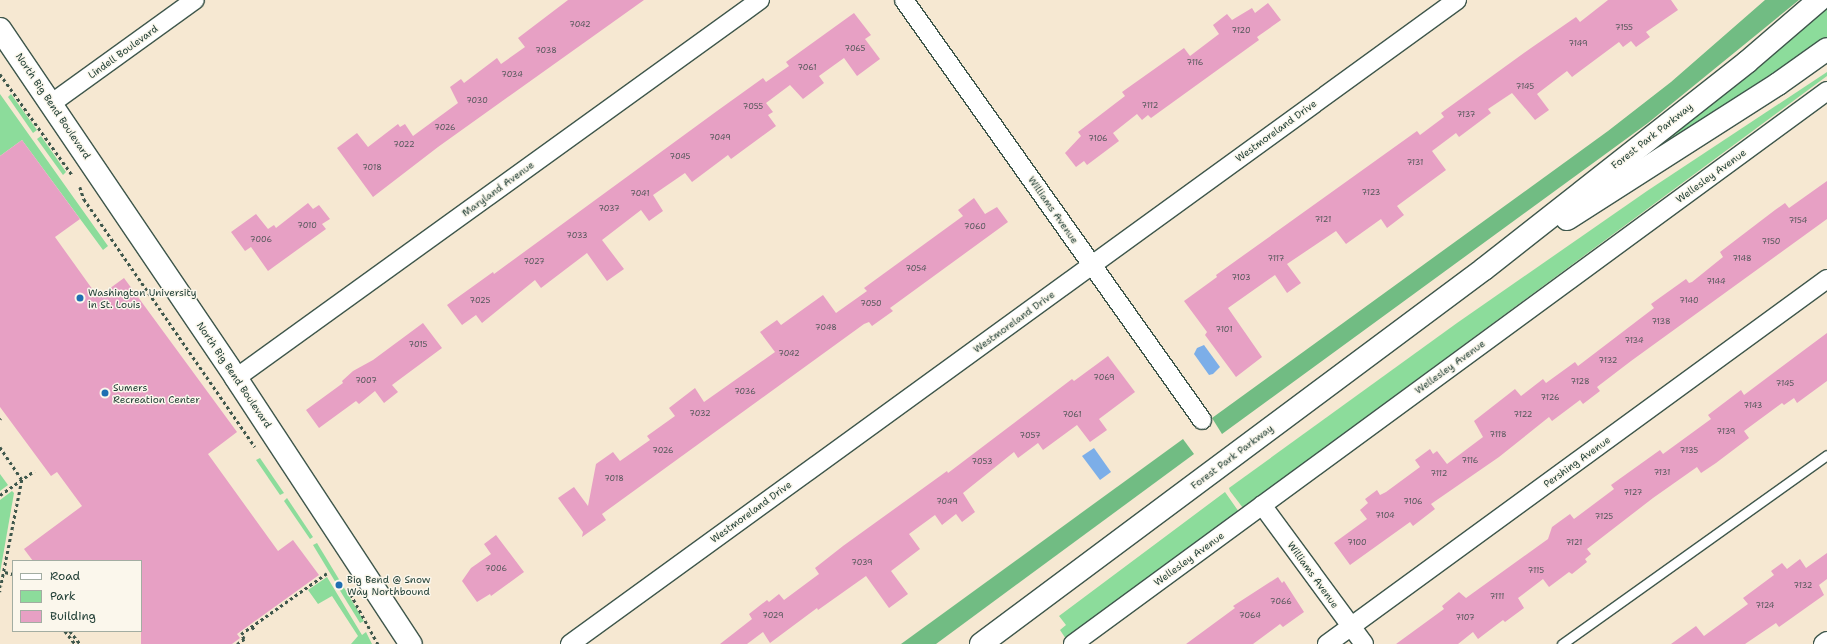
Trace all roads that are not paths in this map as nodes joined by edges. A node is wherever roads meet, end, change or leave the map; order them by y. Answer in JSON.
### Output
{"nodes":[{"id":1,"x":195,"y":0,"type":"edge"},
{"id":2,"x":760,"y":0,"type":"edge"},
{"id":3,"x":904,"y":0,"type":"edge"},
{"id":4,"x":1457,"y":0,"type":"edge"},
{"id":5,"x":1819,"y":0,"type":"edge"},
{"id":6,"x":0,"y":28,"type":"edge"},
{"id":7,"x":1827,"y":49,"type":"edge"},
{"id":8,"x":1827,"y":91,"type":"edge"},
{"id":9,"x":52,"y":103,"type":"junction"},
{"id":10,"x":1092,"y":265,"type":"junction"},
{"id":11,"x":1484,"y":270,"type":"junction"},
{"id":12,"x":1827,"y":279,"type":"edge"},
{"id":13,"x":236,"y":378,"type":"junction"},
{"id":14,"x":1202,"y":420,"type":"dead end"},
{"id":15,"x":1827,"y":455,"type":"edge"},
{"id":16,"x":1262,"y":505,"type":"junction"},
{"id":17,"x":1351,"y":626,"type":"junction"},
{"id":18,"x":1827,"y":641,"type":"edge"},
{"id":19,"x":411,"y":644,"type":"edge"},
{"id":20,"x":570,"y":644,"type":"edge"},
{"id":21,"x":981,"y":644,"type":"edge"},
{"id":22,"x":1073,"y":644,"type":"edge"},
{"id":23,"x":1327,"y":644,"type":"edge"},
{"id":24,"x":1364,"y":644,"type":"edge"},
{"id":25,"x":1562,"y":644,"type":"edge"},
{"id":26,"x":1823,"y":644,"type":"edge"}],
"edges":[{"from":1,"to":9,"type":"street","name":"Lindell Boulevard"},
{"from":2,"to":13,"type":"street","name":"Maryland Avenue"},
{"from":3,"to":10,"type":"street","name":"Williams Avenue"},
{"from":4,"to":10,"type":"street","name":"Westmoreland Drive"},
{"from":5,"to":11,"type":"main road","name":"Forest Park Parkway"},
{"from":6,"to":9,"type":"main road","name":"North Big Bend Boulevard"},
{"from":7,"to":11,"type":"main road","name":"Forest Park Parkway"},
{"from":8,"to":16,"type":"street","name":"Wellesley Avenue"},
{"from":9,"to":13,"type":"main road","name":"North Big Bend Boulevard"},
{"from":10,"to":14,"type":"street","name":"Williams Avenue"},
{"from":10,"to":20,"type":"street","name":"Westmoreland Drive"},
{"from":11,"to":21,"type":"main road","name":"Forest Park Parkway"},
{"from":12,"to":17,"type":"street","name":"Pershing Avenue"},
{"from":13,"to":19,"type":"main road","name":"North Big Bend Boulevard"},
{"from":15,"to":25,"type":"lane"},
{"from":16,"to":17,"type":"street","name":"Williams Avenue"},
{"from":16,"to":22,"type":"street","name":"Wellesley Avenue"},
{"from":17,"to":23,"type":"street","name":"Pershing Avenue"},
{"from":17,"to":24,"type":"street","name":"Williams Avenue"},
{"from":18,"to":26,"type":"street"}]}
